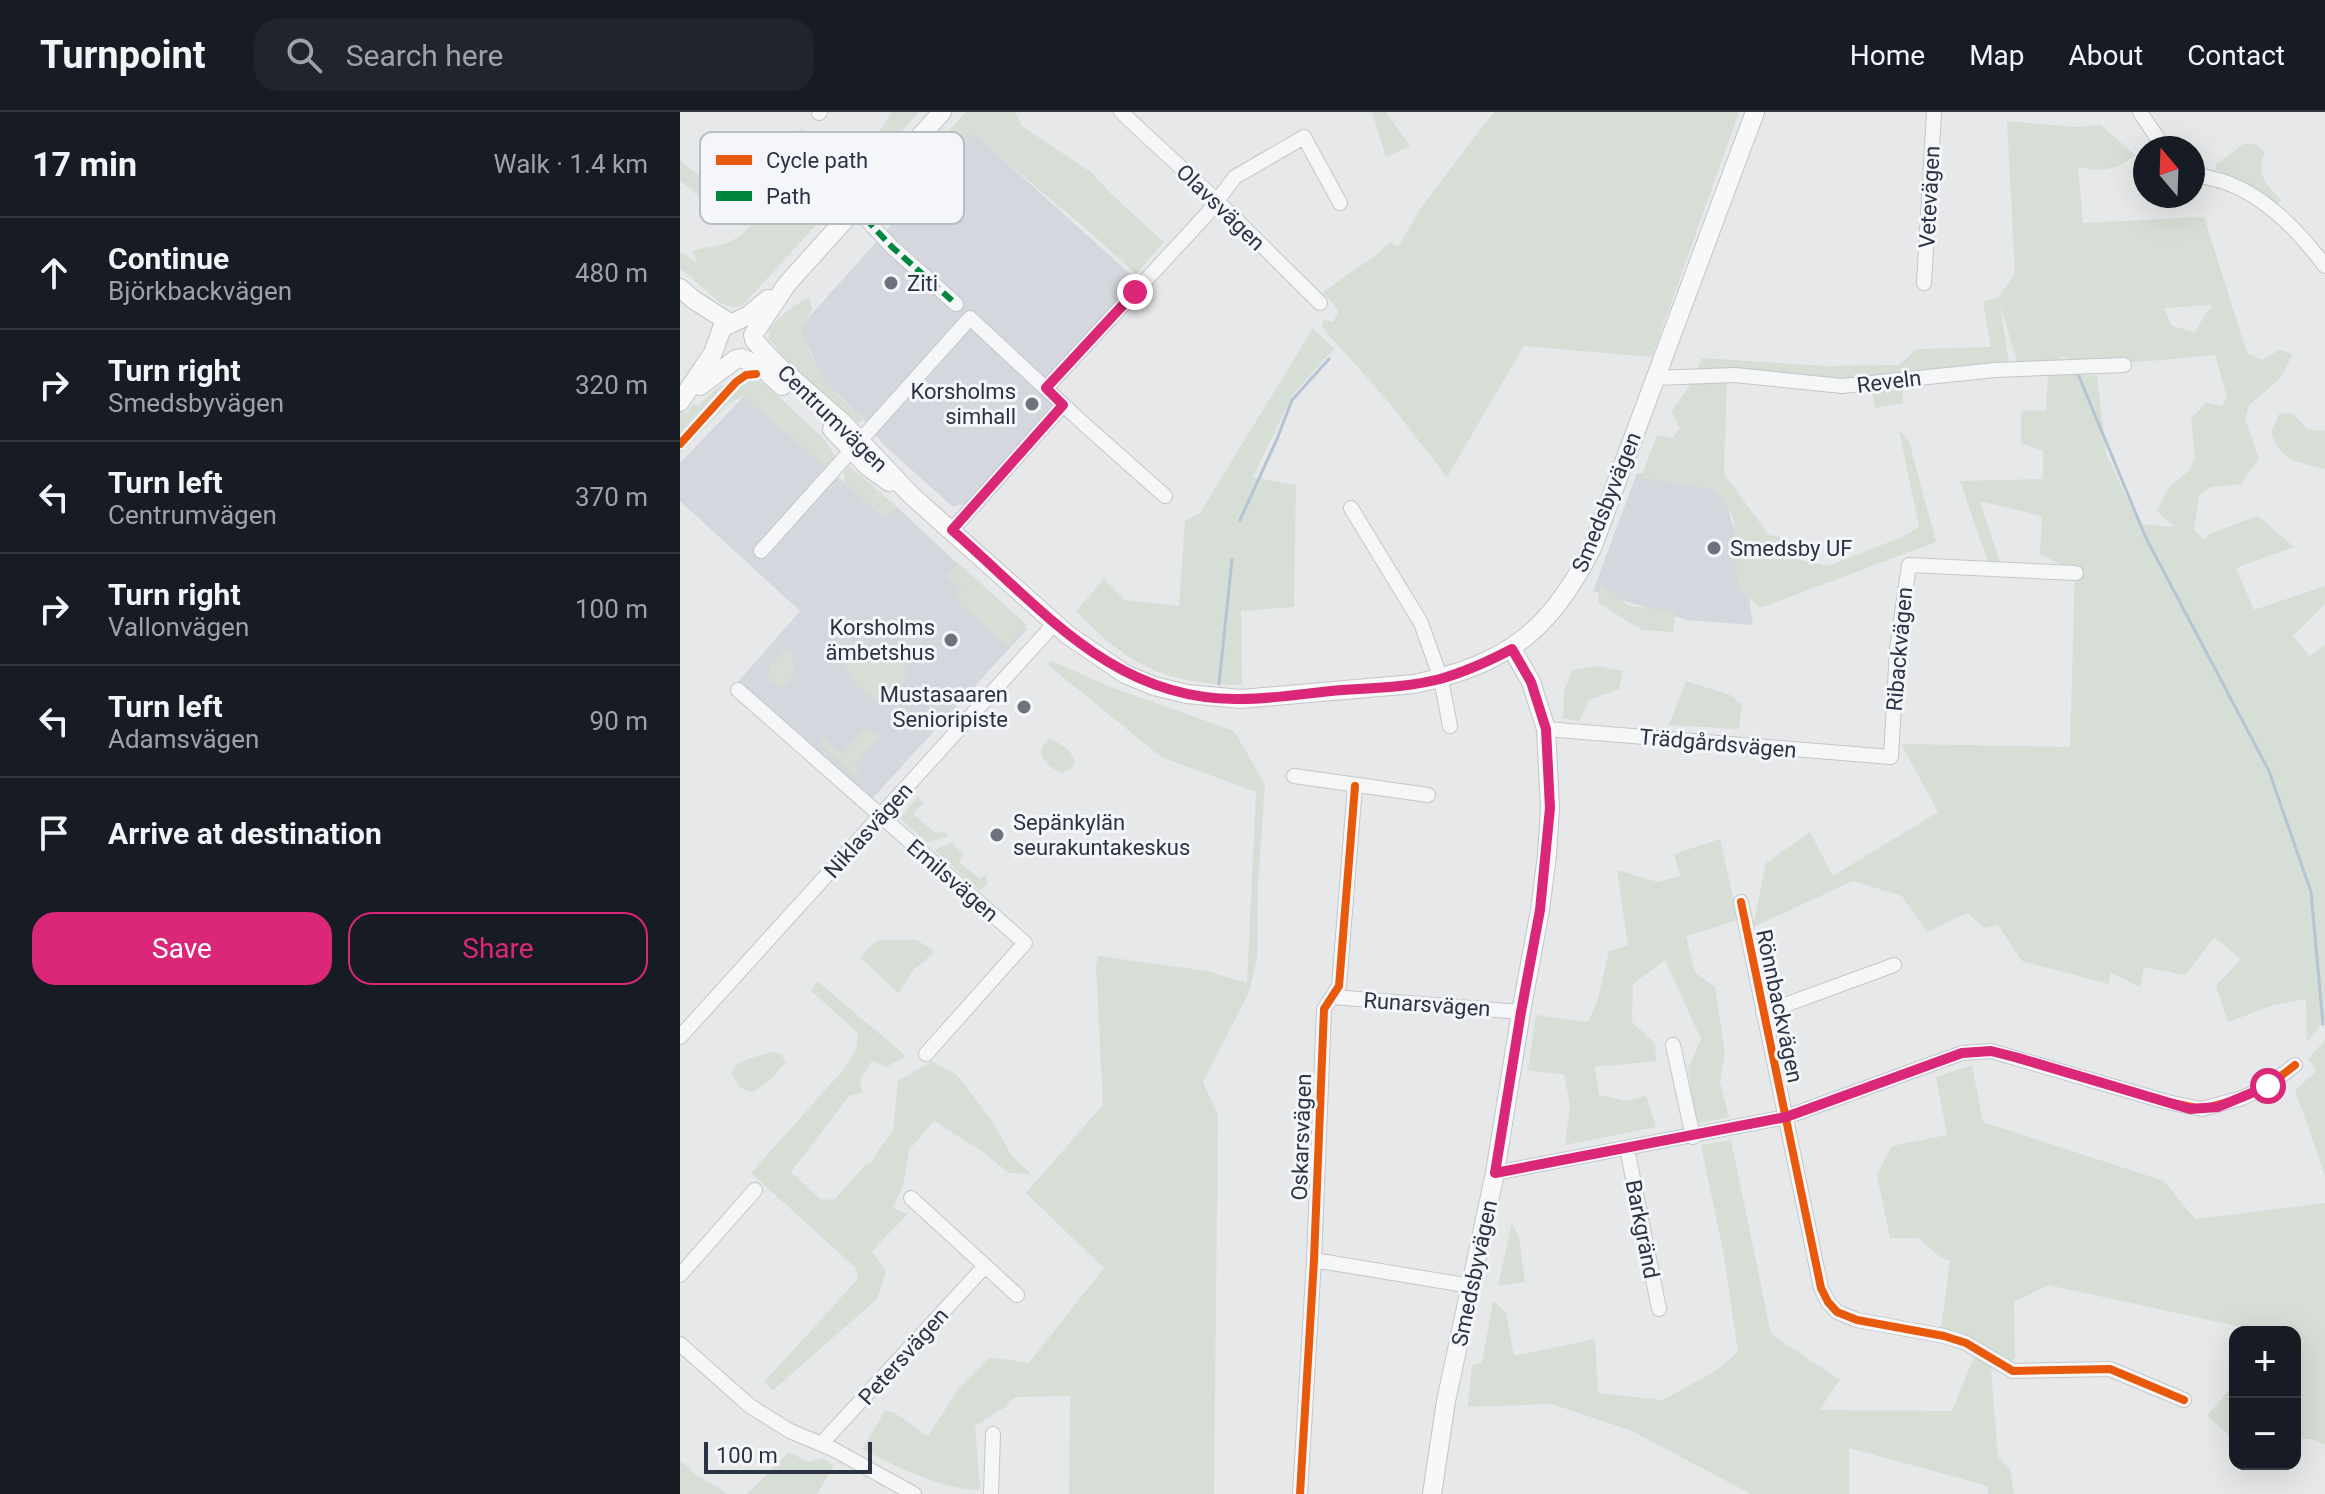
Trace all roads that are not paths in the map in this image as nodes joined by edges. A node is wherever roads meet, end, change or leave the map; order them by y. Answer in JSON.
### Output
{"nodes":[{"id":1,"x":942,"y":112,"type":"edge"},
{"id":2,"x":1121,"y":112,"type":"edge"},
{"id":3,"x":1755,"y":112,"type":"edge"},
{"id":4,"x":1934,"y":112,"type":"edge"},
{"id":5,"x":2140,"y":112,"type":"edge"},
{"id":6,"x":924,"y":132,"type":"edge"},
{"id":7,"x":2156,"y":136,"type":"edge"},
{"id":8,"x":2205,"y":177,"type":"edge"},
{"id":9,"x":1216,"y":200,"type":"junction"},
{"id":10,"x":1340,"y":203,"type":"dead end"},
{"id":11,"x":841,"y":224,"type":"edge"},
{"id":12,"x":871,"y":224,"type":"edge"},
{"id":13,"x":2325,"y":266,"type":"edge"},
{"id":14,"x":1924,"y":283,"type":"dead end"},
{"id":15,"x":787,"y":284,"type":"junction"},
{"id":16,"x":687,"y":294,"type":"edge"},
{"id":17,"x":1320,"y":303,"type":"dead end"},
{"id":18,"x":956,"y":304,"type":"dead end"},
{"id":19,"x":725,"y":331,"type":"junction"},
{"id":20,"x":753,"y":338,"type":"junction"},
{"id":21,"x":738,"y":359,"type":"junction"},
{"id":22,"x":2124,"y":365,"type":"dead end"},
{"id":23,"x":1654,"y":378,"type":"junction"},
{"id":24,"x":1046,"y":388,"type":"junction"},
{"id":25,"x":680,"y":403,"type":"edge"},
{"id":26,"x":1063,"y":405,"type":"junction"},
{"id":27,"x":852,"y":449,"type":"junction"},
{"id":28,"x":1165,"y":496,"type":"dead end"},
{"id":29,"x":1351,"y":508,"type":"dead end"},
{"id":30,"x":952,"y":530,"type":"junction"},
{"id":31,"x":761,"y":551,"type":"dead end"},
{"id":32,"x":2076,"y":573,"type":"dead end"},
{"id":33,"x":1055,"y":623,"type":"junction"},
{"id":34,"x":1512,"y":649,"type":"junction"},
{"id":35,"x":1441,"y":679,"type":"junction"},
{"id":36,"x":738,"y":690,"type":"dead end"},
{"id":37,"x":1450,"y":726,"type":"dead end"},
{"id":38,"x":1546,"y":729,"type":"junction"},
{"id":39,"x":1891,"y":757,"type":"joint"},
{"id":40,"x":1294,"y":776,"type":"dead end"},
{"id":41,"x":1355,"y":786,"type":"junction"},
{"id":42,"x":1428,"y":795,"type":"dead end"},
{"id":43,"x":880,"y":816,"type":"junction"},
{"id":44,"x":1741,"y":902,"type":"dead end"},
{"id":45,"x":1894,"y":965,"type":"dead end"},
{"id":46,"x":1333,"y":997,"type":"junction"},
{"id":47,"x":1521,"y":1012,"type":"junction"},
{"id":48,"x":1763,"y":1013,"type":"junction"},
{"id":49,"x":680,"y":1037,"type":"edge"},
{"id":50,"x":1673,"y":1045,"type":"dead end"},
{"id":51,"x":926,"y":1054,"type":"dead end"},
{"id":52,"x":2295,"y":1065,"type":"dead end"},
{"id":53,"x":1786,"y":1117,"type":"junction"},
{"id":54,"x":1693,"y":1137,"type":"junction"},
{"id":55,"x":1627,"y":1148,"type":"junction"},
{"id":56,"x":1495,"y":1173,"type":"junction"},
{"id":57,"x":755,"y":1190,"type":"dead end"},
{"id":58,"x":911,"y":1198,"type":"dead end"},
{"id":59,"x":1314,"y":1260,"type":"junction"},
{"id":60,"x":985,"y":1266,"type":"junction"},
{"id":61,"x":680,"y":1275,"type":"edge"},
{"id":62,"x":1471,"y":1286,"type":"junction"},
{"id":63,"x":1017,"y":1295,"type":"dead end"},
{"id":64,"x":1659,"y":1309,"type":"dead end"},
{"id":65,"x":680,"y":1344,"type":"edge"},
{"id":66,"x":2184,"y":1400,"type":"dead end"},
{"id":67,"x":993,"y":1434,"type":"dead end"},
{"id":68,"x":821,"y":1444,"type":"junction"},
{"id":69,"x":914,"y":1494,"type":"edge"},
{"id":70,"x":991,"y":1494,"type":"edge"},
{"id":71,"x":1300,"y":1494,"type":"edge"},
{"id":72,"x":1432,"y":1494,"type":"edge"}],
"edges":[{"from":1,"to":6,"type":"main road"},
{"from":2,"to":9,"type":"street","name":"Olavsvägen"},
{"from":3,"to":23,"type":"main road","name":"Smedsbyvägen"},
{"from":4,"to":14,"type":"street","name":"Vetevägen"},
{"from":5,"to":7,"type":"street"},
{"from":8,"to":13,"type":"street"},
{"from":9,"to":10,"type":"street"},
{"from":9,"to":17,"type":"street","name":"Olavsvägen"},
{"from":9,"to":24,"type":"street"},
{"from":11,"to":15,"type":"main road"},
{"from":12,"to":18,"type":"street"},
{"from":15,"to":19,"type":"main road"},
{"from":15,"to":20,"type":"main road"},
{"from":16,"to":19,"type":"main road"},
{"from":19,"to":20,"type":"main road"},
{"from":19,"to":21,"type":"main road"},
{"from":19,"to":25,"type":"main road"},
{"from":20,"to":21,"type":"main road"},
{"from":20,"to":27,"type":"main road","name":"Centrumvägen"},
{"from":21,"to":25,"type":"main road"},
{"from":21,"to":27,"type":"main road","name":"Centrumvägen"},
{"from":22,"to":23,"type":"street","name":"Reveln"},
{"from":23,"to":34,"type":"main road","name":"Smedsbyvägen"},
{"from":24,"to":26,"type":"street"},
{"from":24,"to":27,"type":"street"},
{"from":26,"to":28,"type":"street"},
{"from":26,"to":30,"type":"street"},
{"from":27,"to":30,"type":"main road","name":"Centrumvägen"},
{"from":27,"to":31,"type":"street"},
{"from":29,"to":35,"type":"street"},
{"from":30,"to":33,"type":"main road","name":"Centrumvägen"},
{"from":32,"to":39,"type":"street","name":"Ribackvägen"},
{"from":33,"to":35,"type":"main road","name":"Centrumvägen"},
{"from":33,"to":43,"type":"street","name":"Niklasvägen"},
{"from":34,"to":35,"type":"main road","name":"Centrumvägen"},
{"from":34,"to":38,"type":"main road","name":"Smedsbyvägen"},
{"from":35,"to":37,"type":"street"},
{"from":36,"to":43,"type":"street","name":"Emilsvägen"},
{"from":38,"to":39,"type":"street","name":"Trädgårdsvägen"},
{"from":38,"to":47,"type":"main road","name":"Smedsbyvägen"},
{"from":40,"to":41,"type":"street"},
{"from":41,"to":42,"type":"street"},
{"from":41,"to":46,"type":"street","name":"Oskarsvägen"},
{"from":43,"to":49,"type":"street","name":"Niklasvägen"},
{"from":43,"to":51,"type":"street","name":"Emilsvägen"},
{"from":44,"to":48,"type":"street","name":"Rönnbackvägen"},
{"from":45,"to":48,"type":"street","name":"Rönnbackvägen"},
{"from":46,"to":47,"type":"street","name":"Runarsvägen"},
{"from":46,"to":59,"type":"street","name":"Oskarsvägen"},
{"from":47,"to":56,"type":"main road","name":"Smedsbyvägen"},
{"from":48,"to":53,"type":"street","name":"Rönnbackvägen"},
{"from":50,"to":54,"type":"street"},
{"from":52,"to":53,"type":"street"},
{"from":53,"to":54,"type":"street"},
{"from":53,"to":66,"type":"street","name":"Rönnbackvägen"},
{"from":54,"to":55,"type":"street"},
{"from":55,"to":56,"type":"street"},
{"from":55,"to":64,"type":"street","name":"Barkgränd"},
{"from":56,"to":62,"type":"main road","name":"Smedsbyvägen"},
{"from":57,"to":61,"type":"street"},
{"from":58,"to":60,"type":"street"},
{"from":59,"to":62,"type":"street"},
{"from":59,"to":71,"type":"street","name":"Oskarsvägen"},
{"from":60,"to":63,"type":"street"},
{"from":60,"to":68,"type":"street","name":"Petersvägen"},
{"from":62,"to":72,"type":"main road","name":"Smedsbyvägen"},
{"from":65,"to":68,"type":"street"},
{"from":67,"to":70,"type":"street"},
{"from":68,"to":69,"type":"street"}]}
